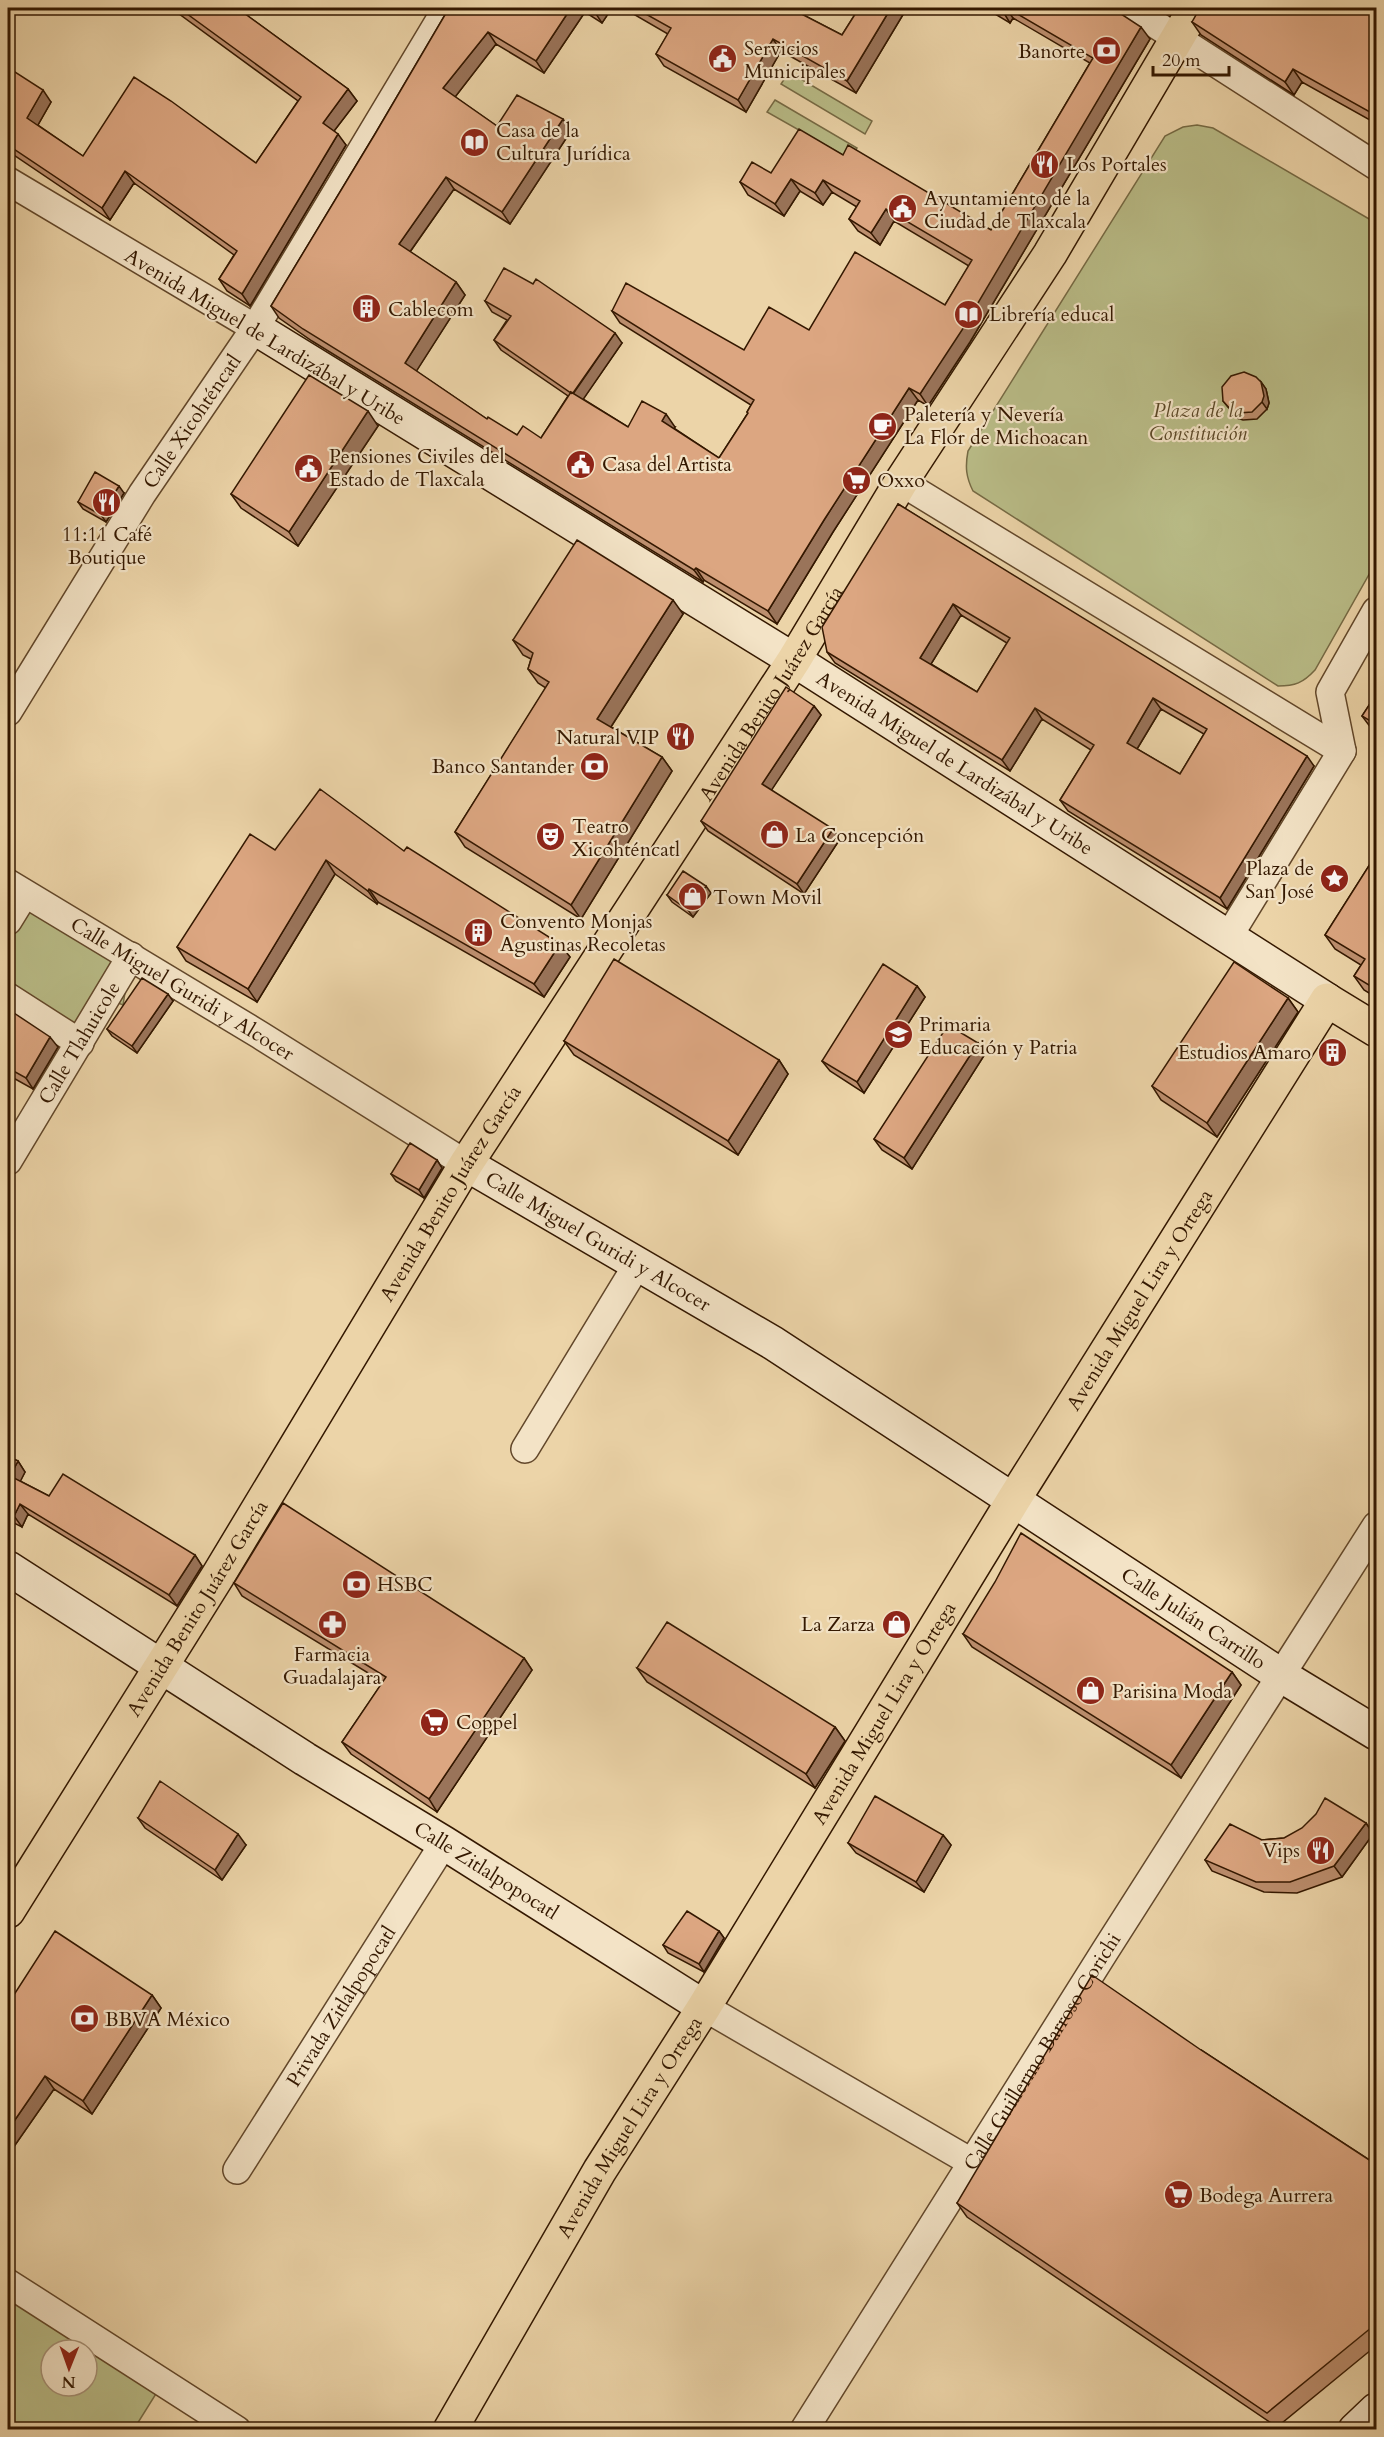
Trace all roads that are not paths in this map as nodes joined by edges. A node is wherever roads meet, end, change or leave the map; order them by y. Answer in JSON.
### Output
{"nodes":[{"id":1,"x":446,"y":8,"type":"edge"},
{"id":2,"x":1130,"y":8,"type":"edge"},
{"id":3,"x":1195,"y":8,"type":"edge"},
{"id":4,"x":1176,"y":38,"type":"junction"},
{"id":5,"x":1377,"y":166,"type":"edge"},
{"id":6,"x":8,"y":181,"type":"edge"},
{"id":7,"x":255,"y":328,"type":"junction"},
{"id":8,"x":901,"y":482,"type":"junction"},
{"id":9,"x":1377,"y":610,"type":"edge"},
{"id":10,"x":794,"y":660,"type":"junction"},
{"id":11,"x":8,"y":712,"type":"edge"},
{"id":12,"x":1342,"y":751,"type":"junction"},
{"id":13,"x":16,"y":889,"type":"edge"},
{"id":14,"x":8,"y":921,"type":"edge"},
{"id":15,"x":1229,"y":936,"type":"junction"},
{"id":16,"x":131,"y":956,"type":"junction"},
{"id":17,"x":8,"y":997,"type":"edge"},
{"id":18,"x":1327,"y":1000,"type":"junction"},
{"id":19,"x":1377,"y":1030,"type":"edge"},
{"id":20,"x":80,"y":1043,"type":"junction"},
{"id":21,"x":8,"y":1161,"type":"edge"},
{"id":22,"x":466,"y":1164,"type":"junction"},
{"id":23,"x":637,"y":1265,"type":"junction"},
{"id":24,"x":525,"y":1449,"type":"dead end"},
{"id":25,"x":1014,"y":1499,"type":"junction"},
{"id":26,"x":1377,"y":1526,"type":"edge"},
{"id":27,"x":8,"y":1568,"type":"edge"},
{"id":28,"x":162,"y":1666,"type":"junction"},
{"id":29,"x":1282,"y":1676,"type":"junction"},
{"id":30,"x":1377,"y":1733,"type":"edge"},
{"id":31,"x":444,"y":1843,"type":"junction"},
{"id":32,"x":8,"y":1911,"type":"edge"},
{"id":33,"x":704,"y":2007,"type":"junction"},
{"id":34,"x":971,"y":2162,"type":"junction"},
{"id":35,"x":237,"y":2170,"type":"dead end"},
{"id":36,"x":8,"y":2283,"type":"edge"},
{"id":37,"x":1377,"y":2410,"type":"edge"},
{"id":38,"x":237,"y":2430,"type":"edge"},
{"id":39,"x":450,"y":2430,"type":"edge"},
{"id":40,"x":804,"y":2430,"type":"edge"},
{"id":41,"x":1355,"y":2430,"type":"edge"}],
"edges":[{"from":1,"to":7,"type":"street","name":"Calle Xicohténcatl"},
{"from":2,"to":4,"type":"street"},
{"from":3,"to":4,"type":"main road"},
{"from":4,"to":5,"type":"street"},
{"from":4,"to":8,"type":"main road"},
{"from":6,"to":7,"type":"street","name":"Avenida Miguel de Lardizábal y Uribe"},
{"from":7,"to":10,"type":"street","name":"Avenida Miguel de Lardizábal y Uribe"},
{"from":7,"to":11,"type":"street","name":"Calle Xicohténcatl"},
{"from":8,"to":10,"type":"main road","name":"Avenida Benito Juárez García"},
{"from":8,"to":12,"type":"street"},
{"from":9,"to":12,"type":"street"},
{"from":10,"to":15,"type":"street","name":"Avenida Miguel de Lardizábal y Uribe"},
{"from":10,"to":22,"type":"main road","name":"Avenida Benito Juárez García"},
{"from":12,"to":15,"type":"street"},
{"from":13,"to":14,"type":"street"},
{"from":13,"to":16,"type":"street","name":"Calle Miguel Guridi y Alcocer"},
{"from":15,"to":18,"type":"street","name":"Avenida Miguel de Lardizábal y Uribe"},
{"from":16,"to":20,"type":"street","name":"Calle Tlahuicole"},
{"from":16,"to":22,"type":"street","name":"Calle Miguel Guridi y Alcocer"},
{"from":17,"to":20,"type":"street"},
{"from":18,"to":19,"type":"main road","name":"Avenida Miguel de Lardizábal y Uribe"},
{"from":18,"to":25,"type":"main road","name":"Avenida Miguel Lira y Ortega"},
{"from":20,"to":21,"type":"street","name":"Calle Tlahuicole"},
{"from":22,"to":23,"type":"street","name":"Calle Miguel Guridi y Alcocer"},
{"from":22,"to":28,"type":"main road","name":"Avenida Benito Juárez García"},
{"from":23,"to":24,"type":"street"},
{"from":23,"to":25,"type":"street","name":"Calle Miguel Guridi y Alcocer"},
{"from":25,"to":29,"type":"street","name":"Calle Julián Carrillo"},
{"from":25,"to":33,"type":"main road","name":"Avenida Miguel Lira y Ortega"},
{"from":26,"to":29,"type":"street","name":"Calle Guillermo Barroso Corichi"},
{"from":27,"to":28,"type":"street","name":"Calle Zitlalpopocatl"},
{"from":28,"to":31,"type":"street","name":"Calle Zitlalpopocatl"},
{"from":28,"to":32,"type":"main road","name":"Avenida Benito Juárez García"},
{"from":29,"to":30,"type":"street","name":"Calle Julián Carrillo"},
{"from":29,"to":34,"type":"street","name":"Calle Guillermo Barroso Corichi"},
{"from":31,"to":33,"type":"street","name":"Calle Zitlalpopocatl"},
{"from":31,"to":35,"type":"street","name":"Privada Zitlalpopocatl"},
{"from":33,"to":34,"type":"street","name":"Calle Zitlalpopocatl"},
{"from":33,"to":39,"type":"main road","name":"Avenida Miguel Lira y Ortega"},
{"from":34,"to":40,"type":"street","name":"Calle Guillermo Barroso Corichi"},
{"from":36,"to":38,"type":"street"},
{"from":37,"to":41,"type":"street"}]}
